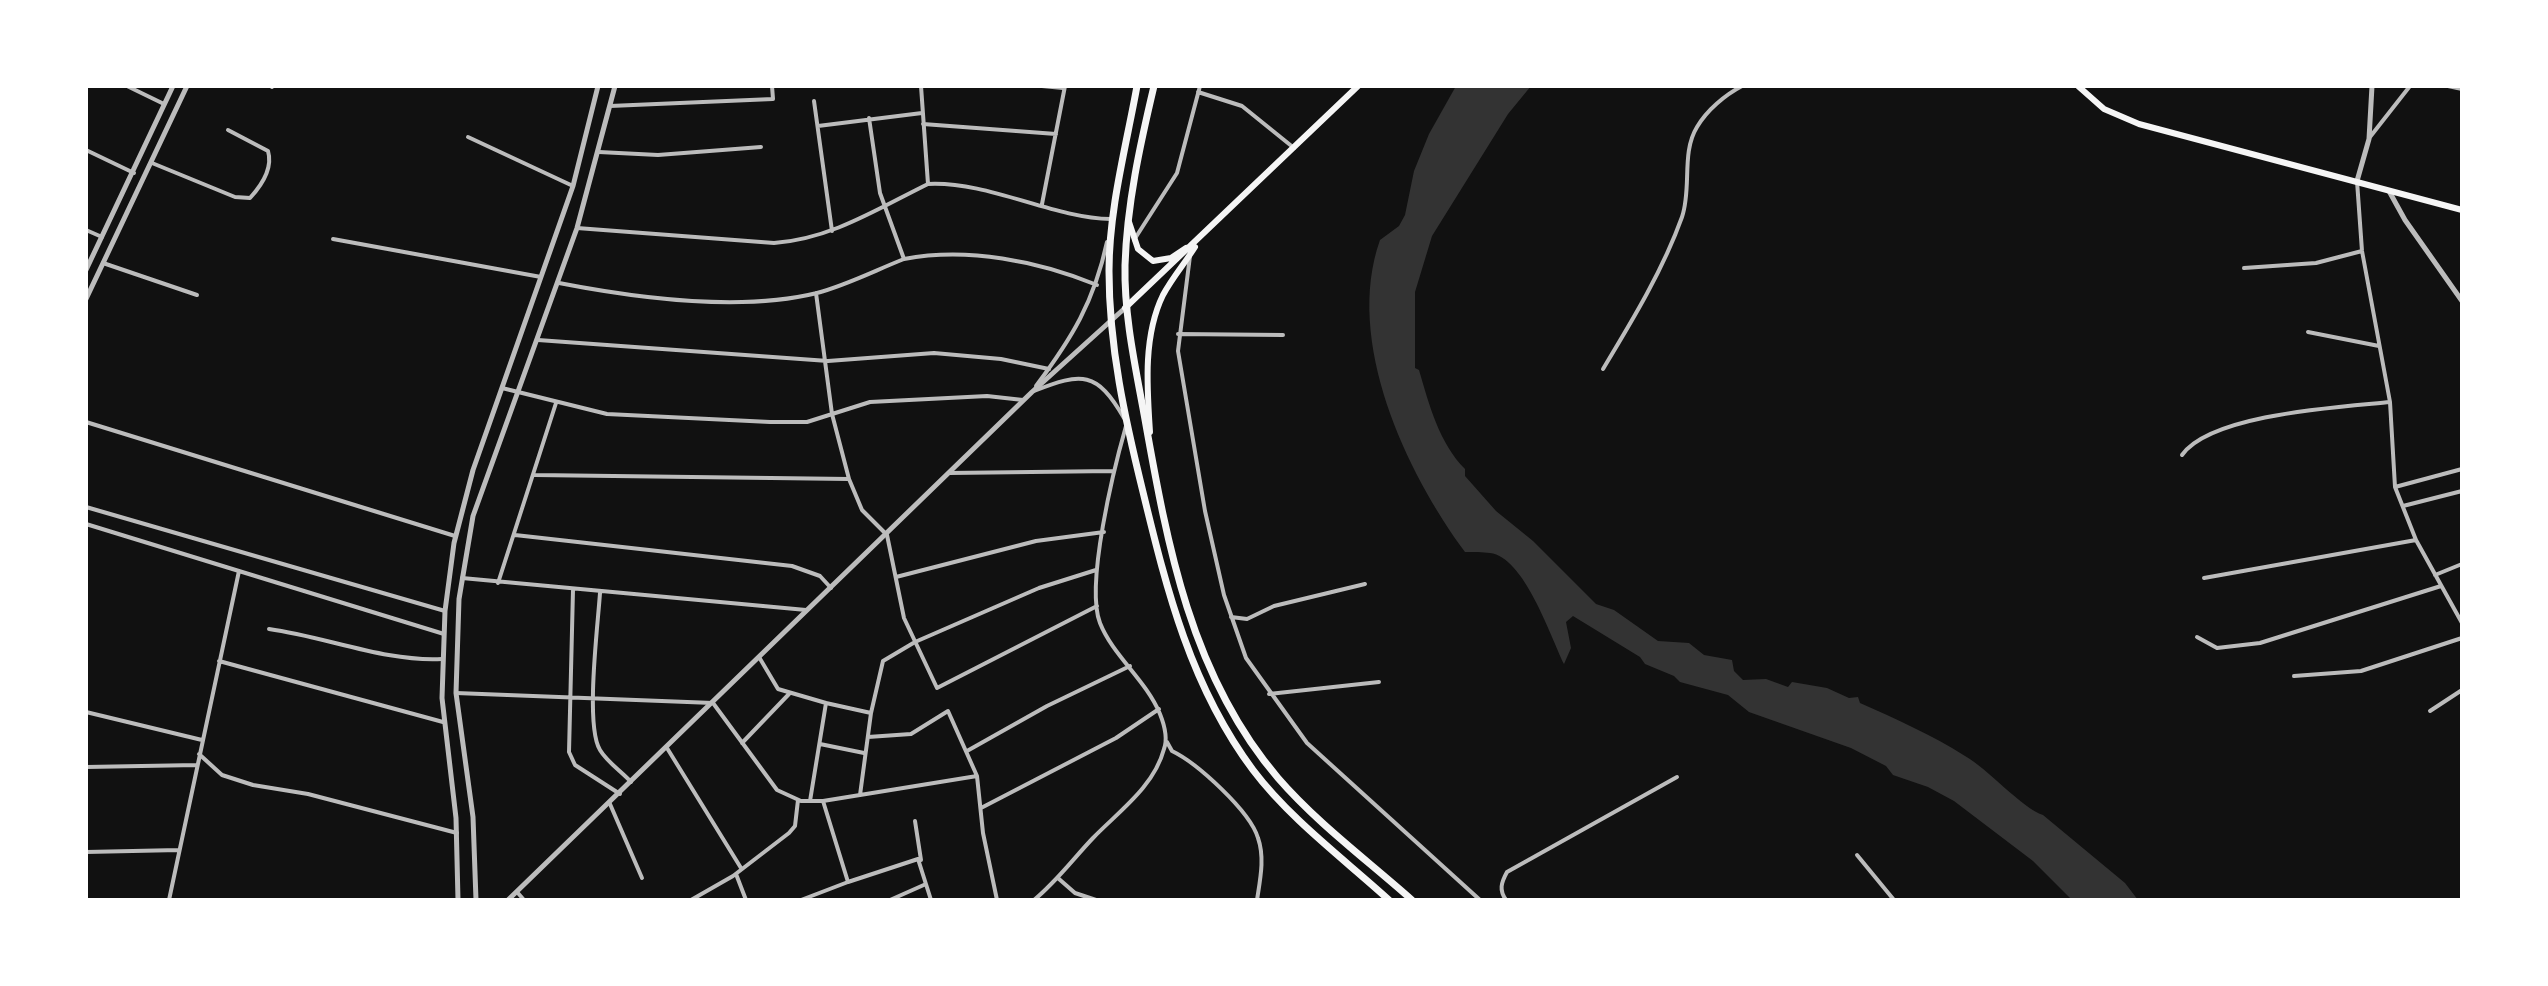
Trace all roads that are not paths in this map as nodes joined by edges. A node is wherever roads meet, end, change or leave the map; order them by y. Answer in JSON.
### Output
{"nodes":[{"id":1,"x":127,"y":86,"type":"edge"},
{"id":2,"x":173,"y":86,"type":"edge"},
{"id":3,"x":187,"y":86,"type":"edge"},
{"id":4,"x":598,"y":86,"type":"edge"},
{"id":5,"x":615,"y":86,"type":"edge"},
{"id":6,"x":772,"y":86,"type":"edge"},
{"id":7,"x":921,"y":86,"type":"edge"},
{"id":8,"x":1042,"y":86,"type":"edge"},
{"id":9,"x":1137,"y":86,"type":"edge"},
{"id":10,"x":1154,"y":86,"type":"edge"},
{"id":11,"x":1358,"y":86,"type":"edge"},
{"id":12,"x":1742,"y":86,"type":"edge"},
{"id":13,"x":2078,"y":86,"type":"edge"},
{"id":14,"x":2372,"y":86,"type":"edge"},
{"id":15,"x":2410,"y":86,"type":"edge"},
{"id":16,"x":2448,"y":86,"type":"edge"},
{"id":17,"x":1064,"y":87,"type":"edge"},
{"id":18,"x":1199,"y":89,"type":"edge"},
{"id":19,"x":2462,"y":89,"type":"edge"},
{"id":20,"x":814,"y":101,"type":"dead end"},
{"id":21,"x":165,"y":105,"type":"junction"},
{"id":22,"x":610,"y":106,"type":"junction"},
{"id":23,"x":922,"y":113,"type":"junction"},
{"id":24,"x":869,"y":118,"type":"junction"},
{"id":25,"x":922,"y":124,"type":"junction"},
{"id":26,"x":818,"y":126,"type":"junction"},
{"id":27,"x":228,"y":130,"type":"dead end"},
{"id":28,"x":1056,"y":134,"type":"junction"},
{"id":29,"x":468,"y":137,"type":"dead end"},
{"id":30,"x":2369,"y":139,"type":"junction"},
{"id":31,"x":761,"y":147,"type":"dead end"},
{"id":32,"x":1294,"y":148,"type":"junction"},
{"id":33,"x":86,"y":150,"type":"edge"},
{"id":34,"x":599,"y":152,"type":"junction"},
{"id":35,"x":152,"y":163,"type":"junction"},
{"id":36,"x":134,"y":173,"type":"junction"},
{"id":37,"x":2357,"y":181,"type":"junction"},
{"id":38,"x":928,"y":184,"type":"junction"},
{"id":39,"x":573,"y":186,"type":"junction"},
{"id":40,"x":2389,"y":191,"type":"junction"},
{"id":41,"x":1042,"y":204,"type":"junction"},
{"id":42,"x":884,"y":206,"type":"junction"},
{"id":43,"x":2462,"y":210,"type":"edge"},
{"id":44,"x":1112,"y":219,"type":"junction"},
{"id":45,"x":1129,"y":220,"type":"junction"},
{"id":46,"x":577,"y":228,"type":"junction"},
{"id":47,"x":86,"y":230,"type":"edge"},
{"id":48,"x":832,"y":231,"type":"junction"},
{"id":49,"x":102,"y":237,"type":"junction"},
{"id":50,"x":1202,"y":237,"type":"junction"},
{"id":51,"x":333,"y":239,"type":"dead end"},
{"id":52,"x":1134,"y":240,"type":"junction"},
{"id":53,"x":2362,"y":251,"type":"junction"},
{"id":54,"x":1190,"y":255,"type":"junction"},
{"id":55,"x":904,"y":259,"type":"junction"},
{"id":56,"x":103,"y":263,"type":"junction"},
{"id":57,"x":2244,"y":268,"type":"dead end"},
{"id":58,"x":86,"y":270,"type":"edge"},
{"id":59,"x":543,"y":277,"type":"junction"},
{"id":60,"x":559,"y":283,"type":"junction"},
{"id":61,"x":1097,"y":285,"type":"junction"},
{"id":62,"x":816,"y":293,"type":"junction"},
{"id":63,"x":197,"y":295,"type":"dead end"},
{"id":64,"x":86,"y":299,"type":"edge"},
{"id":65,"x":2462,"y":301,"type":"edge"},
{"id":66,"x":1125,"y":308,"type":"junction"},
{"id":67,"x":1110,"y":321,"type":"junction"},
{"id":68,"x":2308,"y":332,"type":"dead end"},
{"id":69,"x":1178,"y":334,"type":"junction"},
{"id":70,"x":1283,"y":335,"type":"dead end"},
{"id":71,"x":538,"y":340,"type":"junction"},
{"id":72,"x":2379,"y":346,"type":"junction"},
{"id":73,"x":828,"y":361,"type":"junction"},
{"id":74,"x":1049,"y":369,"type":"junction"},
{"id":75,"x":1603,"y":369,"type":"dead end"},
{"id":76,"x":502,"y":388,"type":"junction"},
{"id":77,"x":1032,"y":392,"type":"junction"},
{"id":78,"x":518,"y":394,"type":"junction"},
{"id":79,"x":1023,"y":400,"type":"junction"},
{"id":80,"x":2390,"y":402,"type":"junction"},
{"id":81,"x":556,"y":403,"type":"junction"},
{"id":82,"x":832,"y":414,"type":"junction"},
{"id":83,"x":86,"y":422,"type":"edge"},
{"id":84,"x":1126,"y":423,"type":"junction"},
{"id":85,"x":2182,"y":455,"type":"dead end"},
{"id":86,"x":1153,"y":464,"type":"junction"},
{"id":87,"x":2462,"y":469,"type":"edge"},
{"id":88,"x":1113,"y":471,"type":"junction"},
{"id":89,"x":949,"y":473,"type":"junction"},
{"id":90,"x":535,"y":475,"type":"junction"},
{"id":91,"x":849,"y":479,"type":"junction"},
{"id":92,"x":2395,"y":487,"type":"junction"},
{"id":93,"x":2462,"y":491,"type":"edge"},
{"id":94,"x":2403,"y":506,"type":"junction"},
{"id":95,"x":86,"y":507,"type":"edge"},
{"id":96,"x":86,"y":524,"type":"edge"},
{"id":97,"x":1104,"y":532,"type":"junction"},
{"id":98,"x":515,"y":535,"type":"junction"},
{"id":99,"x":887,"y":535,"type":"junction"},
{"id":100,"x":455,"y":536,"type":"junction"},
{"id":101,"x":2416,"y":540,"type":"junction"},
{"id":102,"x":2462,"y":564,"type":"edge"},
{"id":103,"x":1096,"y":570,"type":"junction"},
{"id":104,"x":239,"y":571,"type":"junction"},
{"id":105,"x":2435,"y":575,"type":"junction"},
{"id":106,"x":896,"y":577,"type":"junction"},
{"id":107,"x":462,"y":578,"type":"junction"},
{"id":108,"x":2204,"y":578,"type":"dead end"},
{"id":109,"x":498,"y":584,"type":"junction"},
{"id":110,"x":1365,"y":584,"type":"dead end"},
{"id":111,"x":2441,"y":586,"type":"junction"},
{"id":112,"x":831,"y":588,"type":"junction"},
{"id":113,"x":573,"y":590,"type":"junction"},
{"id":114,"x":600,"y":593,"type":"junction"},
{"id":115,"x":1097,"y":606,"type":"junction"},
{"id":116,"x":808,"y":610,"type":"junction"},
{"id":117,"x":445,"y":611,"type":"junction"},
{"id":118,"x":1231,"y":617,"type":"junction"},
{"id":119,"x":2462,"y":623,"type":"edge"},
{"id":120,"x":269,"y":629,"type":"dead end"},
{"id":121,"x":444,"y":634,"type":"junction"},
{"id":122,"x":2197,"y":637,"type":"dead end"},
{"id":123,"x":2462,"y":638,"type":"edge"},
{"id":124,"x":915,"y":642,"type":"junction"},
{"id":125,"x":759,"y":657,"type":"junction"},
{"id":126,"x":442,"y":659,"type":"junction"},
{"id":127,"x":219,"y":661,"type":"junction"},
{"id":128,"x":1130,"y":666,"type":"junction"},
{"id":129,"x":2294,"y":676,"type":"dead end"},
{"id":130,"x":1379,"y":682,"type":"dead end"},
{"id":131,"x":2462,"y":690,"type":"edge"},
{"id":132,"x":456,"y":693,"type":"junction"},
{"id":133,"x":789,"y":694,"type":"junction"},
{"id":134,"x":1269,"y":694,"type":"junction"},
{"id":135,"x":568,"y":698,"type":"junction"},
{"id":136,"x":593,"y":700,"type":"junction"},
{"id":137,"x":713,"y":703,"type":"junction"},
{"id":138,"x":826,"y":703,"type":"junction"},
{"id":139,"x":1159,"y":709,"type":"junction"},
{"id":140,"x":2430,"y":711,"type":"dead end"},
{"id":141,"x":86,"y":712,"type":"edge"},
{"id":142,"x":871,"y":713,"type":"junction"},
{"id":143,"x":443,"y":722,"type":"junction"},
{"id":144,"x":868,"y":737,"type":"junction"},
{"id":145,"x":202,"y":740,"type":"junction"},
{"id":146,"x":1166,"y":740,"type":"junction"},
{"id":147,"x":742,"y":743,"type":"junction"},
{"id":148,"x":820,"y":744,"type":"junction"},
{"id":149,"x":667,"y":748,"type":"junction"},
{"id":150,"x":967,"y":751,"type":"junction"},
{"id":151,"x":866,"y":753,"type":"junction"},
{"id":152,"x":199,"y":754,"type":"junction"},
{"id":153,"x":197,"y":765,"type":"junction"},
{"id":154,"x":86,"y":767,"type":"edge"},
{"id":155,"x":977,"y":776,"type":"junction"},
{"id":156,"x":1677,"y":777,"type":"dead end"},
{"id":157,"x":631,"y":782,"type":"junction"},
{"id":158,"x":620,"y":794,"type":"junction"},
{"id":159,"x":860,"y":795,"type":"junction"},
{"id":160,"x":798,"y":800,"type":"junction"},
{"id":161,"x":810,"y":801,"type":"junction"},
{"id":162,"x":823,"y":801,"type":"junction"},
{"id":163,"x":610,"y":804,"type":"junction"},
{"id":164,"x":981,"y":808,"type":"junction"},
{"id":165,"x":915,"y":821,"type":"dead end"},
{"id":166,"x":457,"y":833,"type":"junction"},
{"id":167,"x":179,"y":850,"type":"junction"},
{"id":168,"x":86,"y":852,"type":"edge"},
{"id":169,"x":1857,"y":855,"type":"dead end"},
{"id":170,"x":922,"y":862,"type":"junction"},
{"id":171,"x":742,"y":869,"type":"junction"},
{"id":172,"x":736,"y":874,"type":"junction"},
{"id":173,"x":642,"y":878,"type":"dead end"},
{"id":174,"x":1059,"y":879,"type":"junction"},
{"id":175,"x":848,"y":882,"type":"junction"},
{"id":176,"x":926,"y":884,"type":"junction"},
{"id":177,"x":517,"y":892,"type":"junction"},
{"id":178,"x":169,"y":900,"type":"edge"},
{"id":179,"x":458,"y":900,"type":"edge"},
{"id":180,"x":476,"y":900,"type":"edge"},
{"id":181,"x":508,"y":900,"type":"edge"},
{"id":182,"x":524,"y":900,"type":"edge"},
{"id":183,"x":691,"y":900,"type":"edge"},
{"id":184,"x":746,"y":900,"type":"edge"},
{"id":185,"x":801,"y":900,"type":"edge"},
{"id":186,"x":890,"y":900,"type":"edge"},
{"id":187,"x":931,"y":900,"type":"edge"},
{"id":188,"x":997,"y":900,"type":"edge"},
{"id":189,"x":1034,"y":900,"type":"edge"},
{"id":190,"x":1096,"y":900,"type":"edge"},
{"id":191,"x":1257,"y":900,"type":"edge"},
{"id":192,"x":1389,"y":900,"type":"edge"},
{"id":193,"x":1412,"y":900,"type":"edge"},
{"id":194,"x":1480,"y":900,"type":"edge"},
{"id":195,"x":1506,"y":900,"type":"edge"},
{"id":196,"x":1894,"y":900,"type":"edge"}],
"edges":[{"from":1,"to":21,"type":"street"},
{"from":2,"to":21,"type":"street"},
{"from":3,"to":35,"type":"street"},
{"from":4,"to":39,"type":"street"},
{"from":5,"to":22,"type":"street"},
{"from":6,"to":22,"type":"street"},
{"from":7,"to":23,"type":"street"},
{"from":8,"to":17,"type":"street"},
{"from":9,"to":44,"type":"highway"},
{"from":10,"to":45,"type":"highway"},
{"from":11,"to":32,"type":"main road"},
{"from":12,"to":75,"type":"street"},
{"from":13,"to":37,"type":"main road"},
{"from":14,"to":30,"type":"street"},
{"from":15,"to":30,"type":"street"},
{"from":16,"to":19,"type":"street"},
{"from":17,"to":28,"type":"street"},
{"from":18,"to":32,"type":"street"},
{"from":18,"to":52,"type":"street"},
{"from":20,"to":26,"type":"street"},
{"from":21,"to":36,"type":"street"},
{"from":22,"to":34,"type":"street"},
{"from":23,"to":24,"type":"street"},
{"from":23,"to":25,"type":"street"},
{"from":24,"to":26,"type":"street"},
{"from":24,"to":42,"type":"street"},
{"from":25,"to":28,"type":"street"},
{"from":25,"to":38,"type":"street"},
{"from":26,"to":48,"type":"street"},
{"from":27,"to":35,"type":"street"},
{"from":28,"to":41,"type":"street"},
{"from":29,"to":39,"type":"street"},
{"from":30,"to":37,"type":"street"},
{"from":31,"to":34,"type":"street"},
{"from":32,"to":50,"type":"main road"},
{"from":33,"to":36,"type":"street"},
{"from":34,"to":46,"type":"street"},
{"from":35,"to":56,"type":"street"},
{"from":36,"to":49,"type":"street"},
{"from":37,"to":40,"type":"main road"},
{"from":37,"to":53,"type":"street"},
{"from":38,"to":41,"type":"street"},
{"from":38,"to":42,"type":"street"},
{"from":39,"to":59,"type":"street"},
{"from":40,"to":43,"type":"main road"},
{"from":40,"to":65,"type":"street"},
{"from":41,"to":44,"type":"street"},
{"from":42,"to":48,"type":"street"},
{"from":42,"to":55,"type":"street"},
{"from":44,"to":61,"type":"street"},
{"from":44,"to":67,"type":"highway"},
{"from":45,"to":52,"type":"main road"},
{"from":45,"to":66,"type":"highway"},
{"from":46,"to":48,"type":"street"},
{"from":46,"to":60,"type":"street"},
{"from":47,"to":49,"type":"street"},
{"from":49,"to":58,"type":"street"},
{"from":50,"to":52,"type":"main road"},
{"from":50,"to":54,"type":"main road"},
{"from":50,"to":66,"type":"main road"},
{"from":51,"to":59,"type":"street"},
{"from":53,"to":57,"type":"street"},
{"from":53,"to":72,"type":"street"},
{"from":54,"to":69,"type":"street"},
{"from":54,"to":86,"type":"main road"},
{"from":55,"to":61,"type":"street"},
{"from":55,"to":62,"type":"street"},
{"from":56,"to":63,"type":"street"},
{"from":56,"to":64,"type":"street"},
{"from":59,"to":76,"type":"street"},
{"from":60,"to":62,"type":"street"},
{"from":60,"to":71,"type":"street"},
{"from":61,"to":74,"type":"street"},
{"from":62,"to":73,"type":"street"},
{"from":66,"to":67,"type":"street"},
{"from":66,"to":86,"type":"highway"},
{"from":67,"to":77,"type":"street"},
{"from":67,"to":84,"type":"highway"},
{"from":68,"to":72,"type":"street"},
{"from":69,"to":70,"type":"street"},
{"from":69,"to":118,"type":"street"},
{"from":71,"to":73,"type":"street"},
{"from":71,"to":78,"type":"street"},
{"from":72,"to":80,"type":"street"},
{"from":73,"to":74,"type":"street"},
{"from":73,"to":82,"type":"street"},
{"from":74,"to":77,"type":"street"},
{"from":76,"to":78,"type":"street"},
{"from":76,"to":100,"type":"street"},
{"from":77,"to":79,"type":"street"},
{"from":77,"to":84,"type":"street"},
{"from":78,"to":81,"type":"street"},
{"from":78,"to":107,"type":"street"},
{"from":79,"to":82,"type":"street"},
{"from":79,"to":89,"type":"street"},
{"from":80,"to":85,"type":"street"},
{"from":80,"to":92,"type":"street"},
{"from":81,"to":82,"type":"street"},
{"from":81,"to":90,"type":"street"},
{"from":82,"to":91,"type":"street"},
{"from":83,"to":100,"type":"street"},
{"from":84,"to":88,"type":"street"},
{"from":84,"to":192,"type":"highway"},
{"from":86,"to":193,"type":"highway"},
{"from":87,"to":92,"type":"street"},
{"from":88,"to":89,"type":"street"},
{"from":88,"to":97,"type":"street"},
{"from":89,"to":99,"type":"street"},
{"from":90,"to":91,"type":"street"},
{"from":90,"to":98,"type":"street"},
{"from":91,"to":99,"type":"street"},
{"from":92,"to":94,"type":"street"},
{"from":93,"to":94,"type":"street"},
{"from":94,"to":101,"type":"street"},
{"from":95,"to":117,"type":"street"},
{"from":96,"to":104,"type":"street"},
{"from":97,"to":103,"type":"street"},
{"from":97,"to":106,"type":"street"},
{"from":98,"to":109,"type":"street"},
{"from":98,"to":112,"type":"street"},
{"from":99,"to":106,"type":"street"},
{"from":99,"to":112,"type":"street"},
{"from":100,"to":117,"type":"street"},
{"from":101,"to":105,"type":"street"},
{"from":101,"to":108,"type":"street"},
{"from":102,"to":105,"type":"street"},
{"from":103,"to":115,"type":"street"},
{"from":103,"to":124,"type":"street"},
{"from":104,"to":121,"type":"street"},
{"from":104,"to":127,"type":"street"},
{"from":105,"to":111,"type":"street"},
{"from":106,"to":124,"type":"street"},
{"from":107,"to":109,"type":"street"},
{"from":107,"to":132,"type":"street"},
{"from":109,"to":113,"type":"street"},
{"from":110,"to":118,"type":"street"},
{"from":111,"to":119,"type":"street"},
{"from":111,"to":122,"type":"street"},
{"from":112,"to":116,"type":"street"},
{"from":113,"to":114,"type":"street"},
{"from":113,"to":135,"type":"street"},
{"from":114,"to":116,"type":"street"},
{"from":114,"to":136,"type":"street"},
{"from":115,"to":124,"type":"street"},
{"from":115,"to":128,"type":"street"},
{"from":116,"to":125,"type":"street"},
{"from":117,"to":121,"type":"street"},
{"from":118,"to":134,"type":"street"},
{"from":120,"to":126,"type":"street"},
{"from":121,"to":126,"type":"street"},
{"from":123,"to":129,"type":"street"},
{"from":124,"to":142,"type":"street"},
{"from":125,"to":133,"type":"street"},
{"from":125,"to":137,"type":"street"},
{"from":126,"to":143,"type":"street"},
{"from":127,"to":143,"type":"street"},
{"from":127,"to":145,"type":"street"},
{"from":128,"to":139,"type":"street"},
{"from":128,"to":150,"type":"street"},
{"from":130,"to":134,"type":"street"},
{"from":131,"to":140,"type":"street"},
{"from":132,"to":135,"type":"street"},
{"from":132,"to":180,"type":"street"},
{"from":133,"to":138,"type":"street"},
{"from":133,"to":147,"type":"street"},
{"from":134,"to":194,"type":"street"},
{"from":135,"to":136,"type":"street"},
{"from":135,"to":158,"type":"street"},
{"from":136,"to":137,"type":"street"},
{"from":136,"to":157,"type":"street"},
{"from":137,"to":147,"type":"street"},
{"from":137,"to":149,"type":"street"},
{"from":138,"to":142,"type":"street"},
{"from":138,"to":148,"type":"street"},
{"from":139,"to":146,"type":"street"},
{"from":139,"to":164,"type":"street"},
{"from":141,"to":145,"type":"street"},
{"from":142,"to":144,"type":"street"},
{"from":143,"to":166,"type":"street"},
{"from":144,"to":150,"type":"street"},
{"from":144,"to":151,"type":"street"},
{"from":145,"to":152,"type":"street"},
{"from":146,"to":174,"type":"street"},
{"from":146,"to":191,"type":"street"},
{"from":147,"to":160,"type":"street"},
{"from":148,"to":151,"type":"street"},
{"from":148,"to":161,"type":"street"},
{"from":149,"to":157,"type":"street"},
{"from":149,"to":171,"type":"street"},
{"from":150,"to":155,"type":"street"},
{"from":151,"to":159,"type":"street"},
{"from":152,"to":153,"type":"street"},
{"from":152,"to":166,"type":"street"},
{"from":153,"to":154,"type":"street"},
{"from":153,"to":167,"type":"street"},
{"from":155,"to":159,"type":"street"},
{"from":155,"to":164,"type":"street"},
{"from":156,"to":195,"type":"street"},
{"from":157,"to":158,"type":"street"},
{"from":158,"to":163,"type":"street"},
{"from":159,"to":162,"type":"street"},
{"from":160,"to":161,"type":"street"},
{"from":160,"to":171,"type":"street"},
{"from":161,"to":162,"type":"street"},
{"from":162,"to":175,"type":"street"},
{"from":163,"to":173,"type":"street"},
{"from":163,"to":177,"type":"street"},
{"from":164,"to":188,"type":"street"},
{"from":165,"to":170,"type":"street"},
{"from":166,"to":179,"type":"street"},
{"from":167,"to":168,"type":"street"},
{"from":167,"to":178,"type":"street"},
{"from":169,"to":196,"type":"street"},
{"from":170,"to":175,"type":"street"},
{"from":170,"to":176,"type":"street"},
{"from":171,"to":172,"type":"street"},
{"from":172,"to":183,"type":"street"},
{"from":172,"to":184,"type":"street"},
{"from":174,"to":189,"type":"street"},
{"from":174,"to":190,"type":"street"},
{"from":175,"to":185,"type":"street"},
{"from":176,"to":186,"type":"street"},
{"from":176,"to":187,"type":"street"},
{"from":177,"to":181,"type":"street"},
{"from":177,"to":182,"type":"street"}]}
